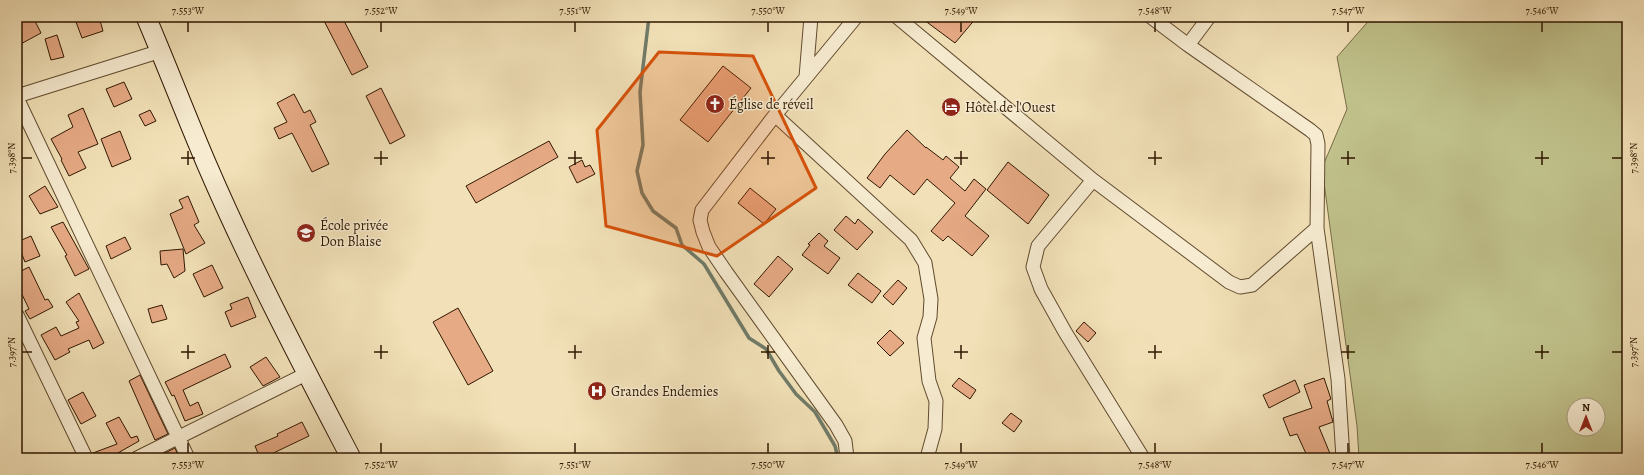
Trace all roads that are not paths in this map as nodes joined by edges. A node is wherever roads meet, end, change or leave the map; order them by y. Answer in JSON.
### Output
{"nodes":[{"id":1,"x":146,"y":17,"type":"edge"},
{"id":2,"x":811,"y":17,"type":"edge"},
{"id":3,"x":856,"y":17,"type":"edge"},
{"id":4,"x":897,"y":17,"type":"edge"},
{"id":5,"x":1152,"y":17,"type":"edge"},
{"id":6,"x":1209,"y":17,"type":"edge"},
{"id":7,"x":1188,"y":45,"type":"junction"},
{"id":8,"x":161,"y":51,"type":"junction"},
{"id":9,"x":806,"y":77,"type":"junction"},
{"id":10,"x":17,"y":97,"type":"edge"},
{"id":11,"x":775,"y":115,"type":"junction"},
{"id":12,"x":1093,"y":180,"type":"junction"},
{"id":13,"x":1317,"y":228,"type":"junction"},
{"id":14,"x":17,"y":315,"type":"edge"},
{"id":15,"x":308,"y":373,"type":"junction"},
{"id":16,"x":178,"y":438,"type":"junction"},
{"id":17,"x":86,"y":458,"type":"edge"},
{"id":18,"x":137,"y":458,"type":"edge"},
{"id":19,"x":188,"y":458,"type":"edge"},
{"id":20,"x":351,"y":458,"type":"edge"},
{"id":21,"x":847,"y":458,"type":"edge"},
{"id":22,"x":926,"y":458,"type":"edge"},
{"id":23,"x":1143,"y":458,"type":"edge"},
{"id":24,"x":1343,"y":458,"type":"edge"}],
"edges":[{"from":1,"to":8,"type":"main road"},
{"from":2,"to":9,"type":"street"},
{"from":3,"to":9,"type":"street"},
{"from":4,"to":12,"type":"street"},
{"from":5,"to":7,"type":"street"},
{"from":6,"to":7,"type":"street"},
{"from":7,"to":13,"type":"street"},
{"from":8,"to":10,"type":"street"},
{"from":8,"to":15,"type":"main road"},
{"from":9,"to":11,"type":"street"},
{"from":10,"to":16,"type":"street"},
{"from":11,"to":21,"type":"street"},
{"from":11,"to":22,"type":"street"},
{"from":12,"to":13,"type":"street"},
{"from":12,"to":23,"type":"street"},
{"from":13,"to":24,"type":"street"},
{"from":14,"to":17,"type":"street"},
{"from":15,"to":16,"type":"street"},
{"from":15,"to":20,"type":"main road"},
{"from":16,"to":18,"type":"street"},
{"from":16,"to":19,"type":"street"}]}
